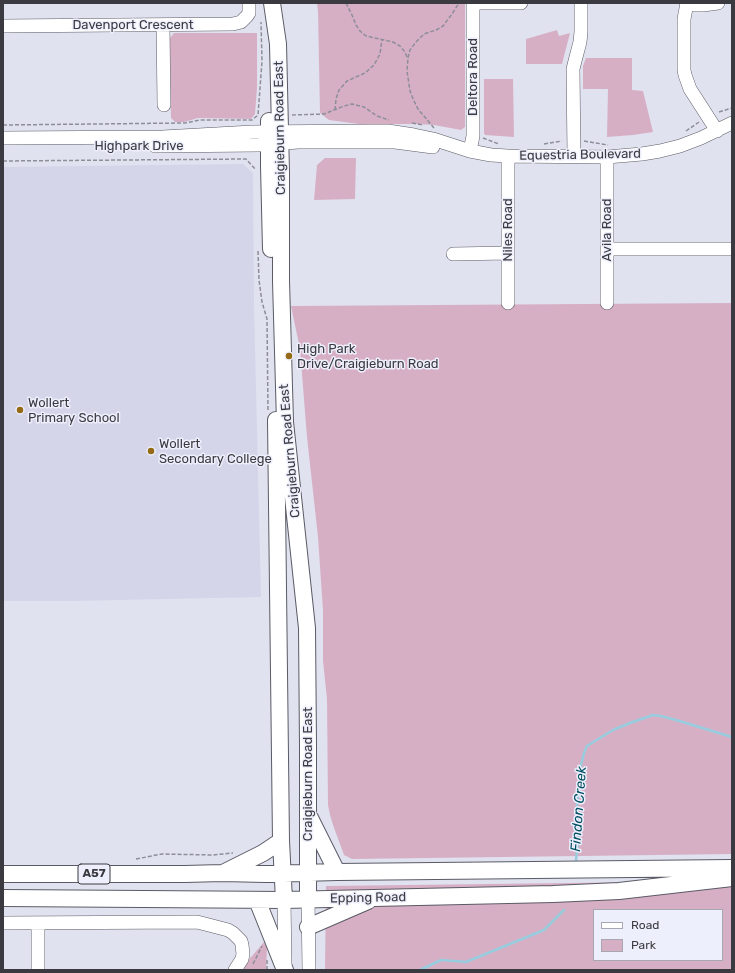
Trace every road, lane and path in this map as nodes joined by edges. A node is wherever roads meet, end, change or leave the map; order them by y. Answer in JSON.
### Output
{"nodes":[{"id":1,"x":249,"y":3,"type":"edge"},
{"id":2,"x":272,"y":3,"type":"edge"},
{"id":3,"x":346,"y":3,"type":"edge"},
{"id":4,"x":459,"y":3,"type":"edge"},
{"id":5,"x":473,"y":3,"type":"edge"},
{"id":6,"x":521,"y":3,"type":"edge"},
{"id":7,"x":581,"y":3,"type":"edge"},
{"id":8,"x":686,"y":3,"type":"edge"},
{"id":9,"x":718,"y":3,"type":"edge"},
{"id":10,"x":164,"y":25,"type":"junction"},
{"id":11,"x":3,"y":26,"type":"edge"},
{"id":12,"x":382,"y":39,"type":"junction"},
{"id":13,"x":408,"y":58,"type":"junction"},
{"id":14,"x":164,"y":105,"type":"dead end"},
{"id":15,"x":732,"y":108,"type":"edge"},
{"id":16,"x":335,"y":110,"type":"junction"},
{"id":17,"x":269,"y":115,"type":"junction"},
{"id":18,"x":708,"y":118,"type":"junction"},
{"id":19,"x":394,"y":121,"type":"dead end"},
{"id":20,"x":410,"y":122,"type":"dead end"},
{"id":21,"x":732,"y":122,"type":"edge"},
{"id":22,"x":426,"y":126,"type":"dead end"},
{"id":23,"x":431,"y":128,"type":"dead end"},
{"id":24,"x":686,"y":131,"type":"dead end"},
{"id":25,"x":716,"y":131,"type":"junction"},
{"id":26,"x":473,"y":136,"type":"junction"},
{"id":27,"x":3,"y":138,"type":"edge"},
{"id":28,"x":274,"y":138,"type":"junction"},
{"id":29,"x":573,"y":141,"type":"junction"},
{"id":30,"x":541,"y":145,"type":"dead end"},
{"id":31,"x":3,"y":147,"type":"edge"},
{"id":32,"x":470,"y":151,"type":"junction"},
{"id":33,"x":506,"y":151,"type":"junction"},
{"id":34,"x":609,"y":151,"type":"junction"},
{"id":35,"x":574,"y":156,"type":"junction"},
{"id":36,"x":3,"y":161,"type":"edge"},
{"id":37,"x":256,"y":170,"type":"dead end"},
{"id":38,"x":258,"y":249,"type":"dead end"},
{"id":39,"x":607,"y":249,"type":"junction"},
{"id":40,"x":732,"y":249,"type":"edge"},
{"id":41,"x":508,"y":253,"type":"junction"},
{"id":42,"x":454,"y":254,"type":"dead end"},
{"id":43,"x":508,"y":303,"type":"dead end"},
{"id":44,"x":607,"y":303,"type":"dead end"},
{"id":45,"x":268,"y":412,"type":"dead end"},
{"id":46,"x":308,"y":815,"type":"junction"},
{"id":47,"x":281,"y":841,"type":"junction"},
{"id":48,"x":234,"y":853,"type":"dead end"},
{"id":49,"x":136,"y":859,"type":"dead end"},
{"id":50,"x":732,"y":868,"type":"edge"},
{"id":51,"x":597,"y":870,"type":"junction"},
{"id":52,"x":337,"y":872,"type":"junction"},
{"id":53,"x":222,"y":873,"type":"junction"},
{"id":54,"x":3,"y":874,"type":"edge"},
{"id":55,"x":282,"y":874,"type":"junction"},
{"id":56,"x":308,"y":874,"type":"junction"},
{"id":57,"x":732,"y":878,"type":"edge"},
{"id":58,"x":619,"y":891,"type":"junction"},
{"id":59,"x":3,"y":898,"type":"edge"},
{"id":60,"x":376,"y":898,"type":"junction"},
{"id":61,"x":308,"y":899,"type":"junction"},
{"id":62,"x":257,"y":900,"type":"junction"},
{"id":63,"x":284,"y":900,"type":"junction"},
{"id":64,"x":3,"y":923,"type":"edge"},
{"id":65,"x":38,"y":923,"type":"junction"},
{"id":66,"x":308,"y":927,"type":"junction"},
{"id":67,"x":262,"y":944,"type":"dead end"},
{"id":68,"x":251,"y":966,"type":"dead end"},
{"id":69,"x":38,"y":970,"type":"edge"},
{"id":70,"x":235,"y":970,"type":"edge"},
{"id":71,"x":285,"y":970,"type":"edge"},
{"id":72,"x":309,"y":970,"type":"edge"}],
"edges":[{"from":1,"to":10,"type":"street","name":"Davenport Crescent"},
{"from":2,"to":17,"type":"main road","name":"Craigieburn Road East"},
{"from":3,"to":12,"type":"path"},
{"from":4,"to":13,"type":"path"},
{"from":5,"to":6,"type":"street"},
{"from":5,"to":26,"type":"street","name":"Deltora Road"},
{"from":7,"to":29,"type":"street"},
{"from":8,"to":9,"type":"street"},
{"from":8,"to":18,"type":"street"},
{"from":10,"to":11,"type":"street","name":"Davenport Crescent"},
{"from":10,"to":14,"type":"street"},
{"from":12,"to":13,"type":"path"},
{"from":12,"to":16,"type":"path"},
{"from":13,"to":23,"type":"path"},
{"from":15,"to":18,"type":"path"},
{"from":16,"to":17,"type":"path"},
{"from":16,"to":19,"type":"path"},
{"from":17,"to":28,"type":"main road","name":"Craigieburn Road East"},
{"from":18,"to":24,"type":"path"},
{"from":18,"to":25,"type":"street"},
{"from":20,"to":22,"type":"path"},
{"from":21,"to":25,"type":"street","name":"Equestria Boulevard"},
{"from":25,"to":34,"type":"street","name":"Equestria Boulevard"},
{"from":26,"to":32,"type":"street","name":"Deltora Road"},
{"from":26,"to":33,"type":"path"},
{"from":27,"to":28,"type":"street","name":"Highpark Drive"},
{"from":28,"to":31,"type":"street","name":"Highpark Drive"},
{"from":28,"to":32,"type":"street","name":"Equestria Boulevard"},
{"from":28,"to":46,"type":"main road","name":"Craigieburn Road East"},
{"from":28,"to":47,"type":"main road","name":"Craigieburn Road East"},
{"from":29,"to":30,"type":"path"},
{"from":29,"to":34,"type":"path"},
{"from":29,"to":35,"type":"street"},
{"from":32,"to":33,"type":"street","name":"Equestria Boulevard"},
{"from":33,"to":35,"type":"street","name":"Equestria Boulevard"},
{"from":33,"to":41,"type":"street","name":"Niles Road"},
{"from":34,"to":35,"type":"street","name":"Equestria Boulevard"},
{"from":34,"to":39,"type":"street","name":"Avila Road"},
{"from":36,"to":37,"type":"path"},
{"from":38,"to":45,"type":"path"},
{"from":39,"to":40,"type":"street"},
{"from":39,"to":44,"type":"street","name":"Avila Road"},
{"from":41,"to":42,"type":"street"},
{"from":41,"to":43,"type":"street","name":"Niles Road"},
{"from":46,"to":52,"type":"main road"},
{"from":46,"to":56,"type":"main road","name":"Craigieburn Road East"},
{"from":47,"to":53,"type":"main road"},
{"from":47,"to":55,"type":"main road","name":"Craigieburn Road East"},
{"from":48,"to":49,"type":"path"},
{"from":50,"to":51,"type":"main road","name":"Epping Road"},
{"from":51,"to":52,"type":"main road","name":"Epping Road"},
{"from":51,"to":58,"type":"main road"},
{"from":52,"to":56,"type":"main road","name":"Epping Road"},
{"from":53,"to":54,"type":"main road","name":"Epping Road","number":"A57"},
{"from":53,"to":55,"type":"main road","name":"Epping Road","number":"A57"},
{"from":55,"to":56,"type":"main road","name":"Epping Road"},
{"from":55,"to":63,"type":"main road","name":"Craigieburn Road East"},
{"from":56,"to":61,"type":"main road","name":"Craigieburn Road East"},
{"from":57,"to":58,"type":"main road","name":"Epping Road"},
{"from":58,"to":60,"type":"main road","name":"Epping Road"},
{"from":59,"to":62,"type":"main road","name":"Epping Road"},
{"from":60,"to":61,"type":"main road","name":"Epping Road"},
{"from":60,"to":66,"type":"main road"},
{"from":61,"to":63,"type":"main road","name":"Epping Road"},
{"from":61,"to":66,"type":"street"},
{"from":62,"to":63,"type":"main road","name":"Epping Road"},
{"from":62,"to":71,"type":"main road"},
{"from":63,"to":71,"type":"street"},
{"from":64,"to":65,"type":"street"},
{"from":65,"to":69,"type":"street"},
{"from":65,"to":70,"type":"street"},
{"from":66,"to":72,"type":"street"},
{"from":67,"to":68,"type":"path"}]}
